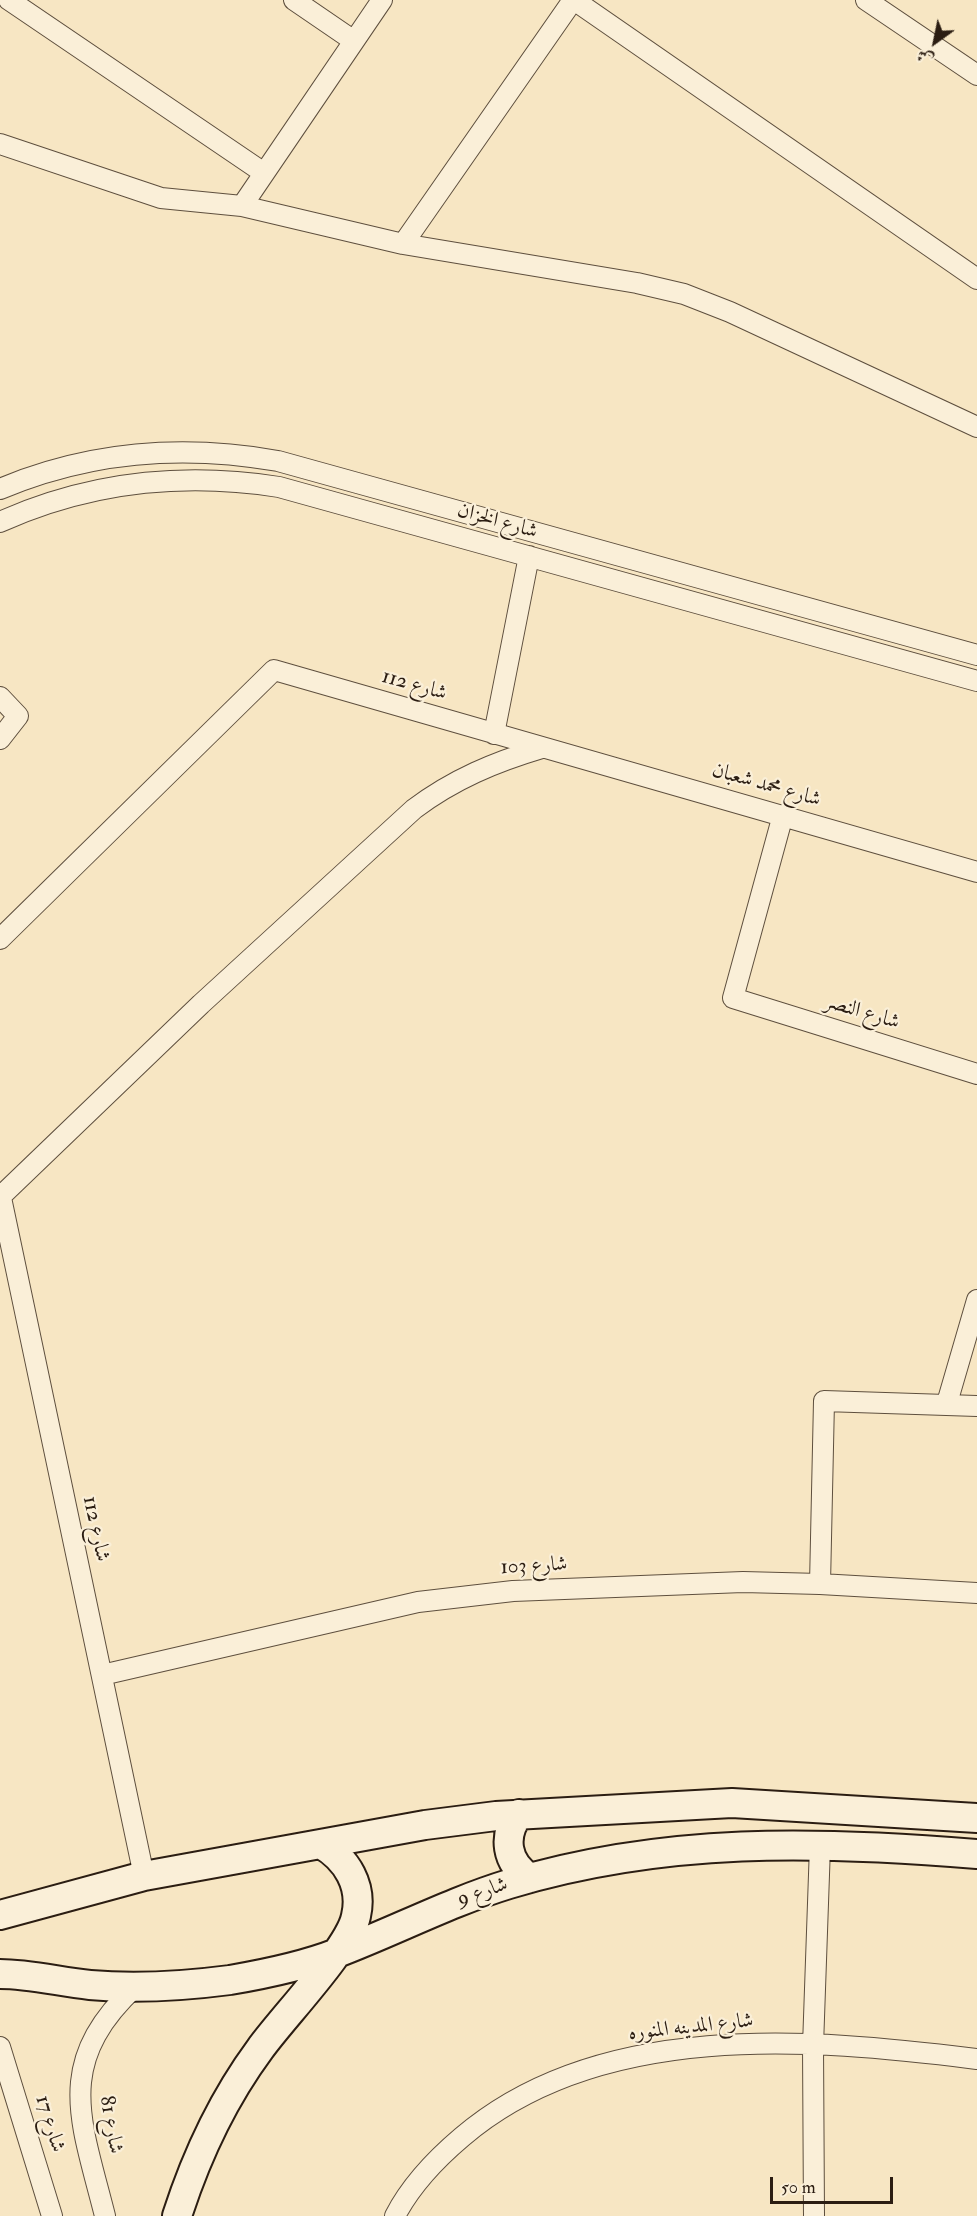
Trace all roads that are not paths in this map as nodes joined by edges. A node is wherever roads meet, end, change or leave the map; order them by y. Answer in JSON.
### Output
{"nodes":[{"id":1,"x":9,"y":0,"type":"edge"},
{"id":2,"x":294,"y":0,"type":"edge"},
{"id":3,"x":382,"y":0,"type":"edge"},
{"id":4,"x":574,"y":0,"type":"edge"},
{"id":5,"x":866,"y":0,"type":"edge"},
{"id":6,"x":354,"y":41,"type":"junction"},
{"id":7,"x":977,"y":75,"type":"edge"},
{"id":8,"x":0,"y":144,"type":"edge"},
{"id":9,"x":264,"y":172,"type":"junction"},
{"id":10,"x":242,"y":206,"type":"junction"},
{"id":11,"x":403,"y":244,"type":"junction"},
{"id":12,"x":977,"y":279,"type":"edge"},
{"id":13,"x":977,"y":427,"type":"edge"},
{"id":14,"x":0,"y":489,"type":"edge"},
{"id":15,"x":0,"y":522,"type":"edge"},
{"id":16,"x":529,"y":556,"type":"junction"},
{"id":17,"x":774,"y":598,"type":"junction"},
{"id":18,"x":770,"y":623,"type":"junction"},
{"id":19,"x":977,"y":655,"type":"edge"},
{"id":20,"x":977,"y":681,"type":"edge"},
{"id":21,"x":0,"y":697,"type":"edge"},
{"id":22,"x":494,"y":734,"type":"junction"},
{"id":23,"x":0,"y":739,"type":"edge"},
{"id":24,"x":542,"y":748,"type":"junction"},
{"id":25,"x":783,"y":815,"type":"junction"},
{"id":26,"x":977,"y":872,"type":"edge"},
{"id":27,"x":0,"y":939,"type":"edge"},
{"id":28,"x":977,"y":1074,"type":"edge"},
{"id":29,"x":0,"y":1196,"type":"edge"},
{"id":30,"x":977,"y":1300,"type":"edge"},
{"id":31,"x":947,"y":1403,"type":"junction"},
{"id":32,"x":977,"y":1406,"type":"edge"},
{"id":33,"x":820,"y":1584,"type":"junction"},
{"id":34,"x":977,"y":1593,"type":"edge"},
{"id":35,"x":102,"y":1674,"type":"junction"},
{"id":36,"x":519,"y":1814,"type":"junction"},
{"id":37,"x":977,"y":1818,"type":"edge"},
{"id":38,"x":321,"y":1844,"type":"junction"},
{"id":39,"x":820,"y":1846,"type":"junction"},
{"id":40,"x":977,"y":1854,"type":"edge"},
{"id":41,"x":144,"y":1876,"type":"junction"},
{"id":42,"x":530,"y":1878,"type":"junction"},
{"id":43,"x":0,"y":1914,"type":"edge"},
{"id":44,"x":334,"y":1955,"type":"junction"},
{"id":45,"x":0,"y":1974,"type":"edge"},
{"id":46,"x":136,"y":1986,"type":"junction"},
{"id":47,"x":813,"y":2046,"type":"junction"},
{"id":48,"x":0,"y":2047,"type":"edge"},
{"id":49,"x":977,"y":2059,"type":"edge"},
{"id":50,"x":52,"y":2216,"type":"edge"},
{"id":51,"x":105,"y":2216,"type":"edge"},
{"id":52,"x":177,"y":2216,"type":"edge"},
{"id":53,"x":395,"y":2216,"type":"edge"},
{"id":54,"x":814,"y":2216,"type":"edge"}],
"edges":[{"from":1,"to":9,"type":"street"},
{"from":2,"to":6,"type":"street"},
{"from":3,"to":6,"type":"street"},
{"from":4,"to":11,"type":"street"},
{"from":4,"to":12,"type":"street"},
{"from":5,"to":7,"type":"street"},
{"from":6,"to":9,"type":"street"},
{"from":8,"to":10,"type":"street"},
{"from":9,"to":10,"type":"street"},
{"from":10,"to":11,"type":"street"},
{"from":11,"to":13,"type":"street"},
{"from":14,"to":17,"type":"street","name":"شارع الخزان"},
{"from":15,"to":16,"type":"street","name":"شارع الخزان"},
{"from":16,"to":18,"type":"street","name":"شارع الخزان"},
{"from":16,"to":22,"type":"street"},
{"from":17,"to":18,"type":"street"},
{"from":17,"to":19,"type":"street","name":"شارع الخزان"},
{"from":18,"to":20,"type":"street","name":"شارع الخزان"},
{"from":21,"to":23,"type":"street"},
{"from":22,"to":24,"type":"street","name":"شارع 112"},
{"from":22,"to":27,"type":"street","name":"شارع 112"},
{"from":24,"to":25,"type":"street","name":"شارع محمد شعبان"},
{"from":24,"to":29,"type":"street"},
{"from":25,"to":26,"type":"street","name":"شارع محمد شعبان"},
{"from":25,"to":28,"type":"street","name":"شارع النصر"},
{"from":29,"to":35,"type":"street","name":"شارع 112"},
{"from":30,"to":31,"type":"street"},
{"from":31,"to":32,"type":"street"},
{"from":31,"to":33,"type":"street"},
{"from":33,"to":34,"type":"street","name":"شارع 103"},
{"from":33,"to":35,"type":"street","name":"شارع 103"},
{"from":35,"to":41,"type":"street","name":"شارع 112"},
{"from":36,"to":37,"type":"main road"},
{"from":36,"to":38,"type":"main road"},
{"from":36,"to":42,"type":"main road"},
{"from":38,"to":41,"type":"main road"},
{"from":38,"to":44,"type":"main road"},
{"from":39,"to":40,"type":"main road","name":"شارع 9"},
{"from":39,"to":42,"type":"main road","name":"شارع 9"},
{"from":39,"to":47,"type":"street"},
{"from":41,"to":43,"type":"main road"},
{"from":42,"to":44,"type":"main road","name":"شارع 9"},
{"from":44,"to":46,"type":"main road","name":"شارع 9"},
{"from":44,"to":52,"type":"main road"},
{"from":45,"to":46,"type":"main road","name":"شارع 9"},
{"from":46,"to":51,"type":"street","name":"شارع 81"},
{"from":47,"to":49,"type":"street","name":"شارع المدينه المنوره"},
{"from":47,"to":53,"type":"street","name":"شارع المدينه المنوره"},
{"from":47,"to":54,"type":"street"},
{"from":48,"to":50,"type":"street","name":"شارع 17"}]}
